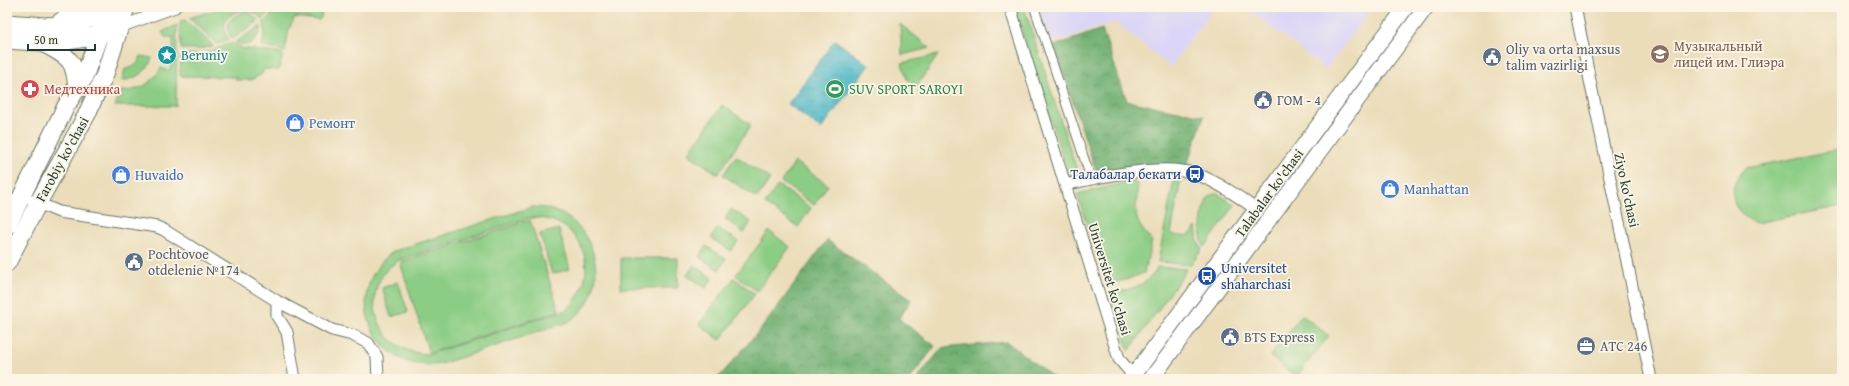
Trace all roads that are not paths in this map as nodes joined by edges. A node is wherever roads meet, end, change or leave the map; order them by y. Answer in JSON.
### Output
{"nodes":[{"id":1,"x":78,"y":7,"type":"edge"},
{"id":2,"x":127,"y":7,"type":"edge"},
{"id":3,"x":175,"y":7,"type":"edge"},
{"id":4,"x":1010,"y":7,"type":"edge"},
{"id":5,"x":1034,"y":7,"type":"edge"},
{"id":6,"x":1406,"y":7,"type":"edge"},
{"id":7,"x":1426,"y":7,"type":"edge"},
{"id":8,"x":1575,"y":7,"type":"edge"},
{"id":9,"x":107,"y":11,"type":"edge"},
{"id":10,"x":7,"y":24,"type":"edge"},
{"id":11,"x":57,"y":25,"type":"junction"},
{"id":12,"x":120,"y":27,"type":"junction"},
{"id":13,"x":99,"y":35,"type":"junction"},
{"id":14,"x":7,"y":40,"type":"edge"},
{"id":15,"x":43,"y":43,"type":"junction"},
{"id":16,"x":77,"y":91,"type":"junction"},
{"id":17,"x":1332,"y":107,"type":"junction"},
{"id":18,"x":1345,"y":116,"type":"junction"},
{"id":19,"x":1091,"y":179,"type":"junction"},
{"id":20,"x":1065,"y":186,"type":"junction"},
{"id":21,"x":22,"y":195,"type":"junction"},
{"id":22,"x":38,"y":203,"type":"junction"},
{"id":23,"x":1257,"y":210,"type":"junction"},
{"id":24,"x":7,"y":226,"type":"edge"},
{"id":25,"x":7,"y":263,"type":"edge"},
{"id":26,"x":276,"y":300,"type":"junction"},
{"id":27,"x":1133,"y":378,"type":"edge"},
{"id":28,"x":295,"y":379,"type":"edge"},
{"id":29,"x":378,"y":379,"type":"edge"},
{"id":30,"x":1151,"y":379,"type":"edge"},
{"id":31,"x":1651,"y":379,"type":"edge"}],
"edges":[{"from":1,"to":11,"type":"main road"},
{"from":2,"to":9,"type":"main road"},
{"from":2,"to":12,"type":"main road","name":"Farobiy ko'chasi"},
{"from":3,"to":12,"type":"street"},
{"from":4,"to":20,"type":"street","name":"Universitet ko'chasi"},
{"from":5,"to":19,"type":"street"},
{"from":6,"to":17,"type":"main road","name":"Talabalar ko'chasi"},
{"from":7,"to":18,"type":"main road","name":"Talabalar ko'chasi"},
{"from":8,"to":31,"type":"street","name":"Ziyo ko'chasi"},
{"from":9,"to":11,"type":"main road"},
{"from":9,"to":12,"type":"main road"},
{"from":9,"to":13,"type":"main road","name":"Farobiy ko'chasi"},
{"from":10,"to":11,"type":"main road"},
{"from":12,"to":13,"type":"main road"},
{"from":12,"to":22,"type":"main road","name":"Farobiy ko'chasi"},
{"from":13,"to":15,"type":"main road"},
{"from":13,"to":16,"type":"main road","name":"Farobiy ko'chasi"},
{"from":14,"to":15,"type":"main road"},
{"from":15,"to":16,"type":"main road"},
{"from":16,"to":21,"type":"main road","name":"Farobiy ko'chasi"},
{"from":17,"to":18,"type":"main road"},
{"from":17,"to":23,"type":"main road","name":"Talabalar ko'chasi"},
{"from":18,"to":30,"type":"main road","name":"Talabalar ko'chasi"},
{"from":19,"to":20,"type":"street"},
{"from":19,"to":23,"type":"street"},
{"from":20,"to":27,"type":"street","name":"Universitet ko'chasi"},
{"from":21,"to":22,"type":"street"},
{"from":21,"to":24,"type":"main road","name":"Farobiy ko'chasi"},
{"from":22,"to":25,"type":"main road","name":"Farobiy ko'chasi"},
{"from":22,"to":26,"type":"street"},
{"from":23,"to":27,"type":"main road","name":"Talabalar ko'chasi"},
{"from":26,"to":28,"type":"street"},
{"from":26,"to":29,"type":"street"}]}
